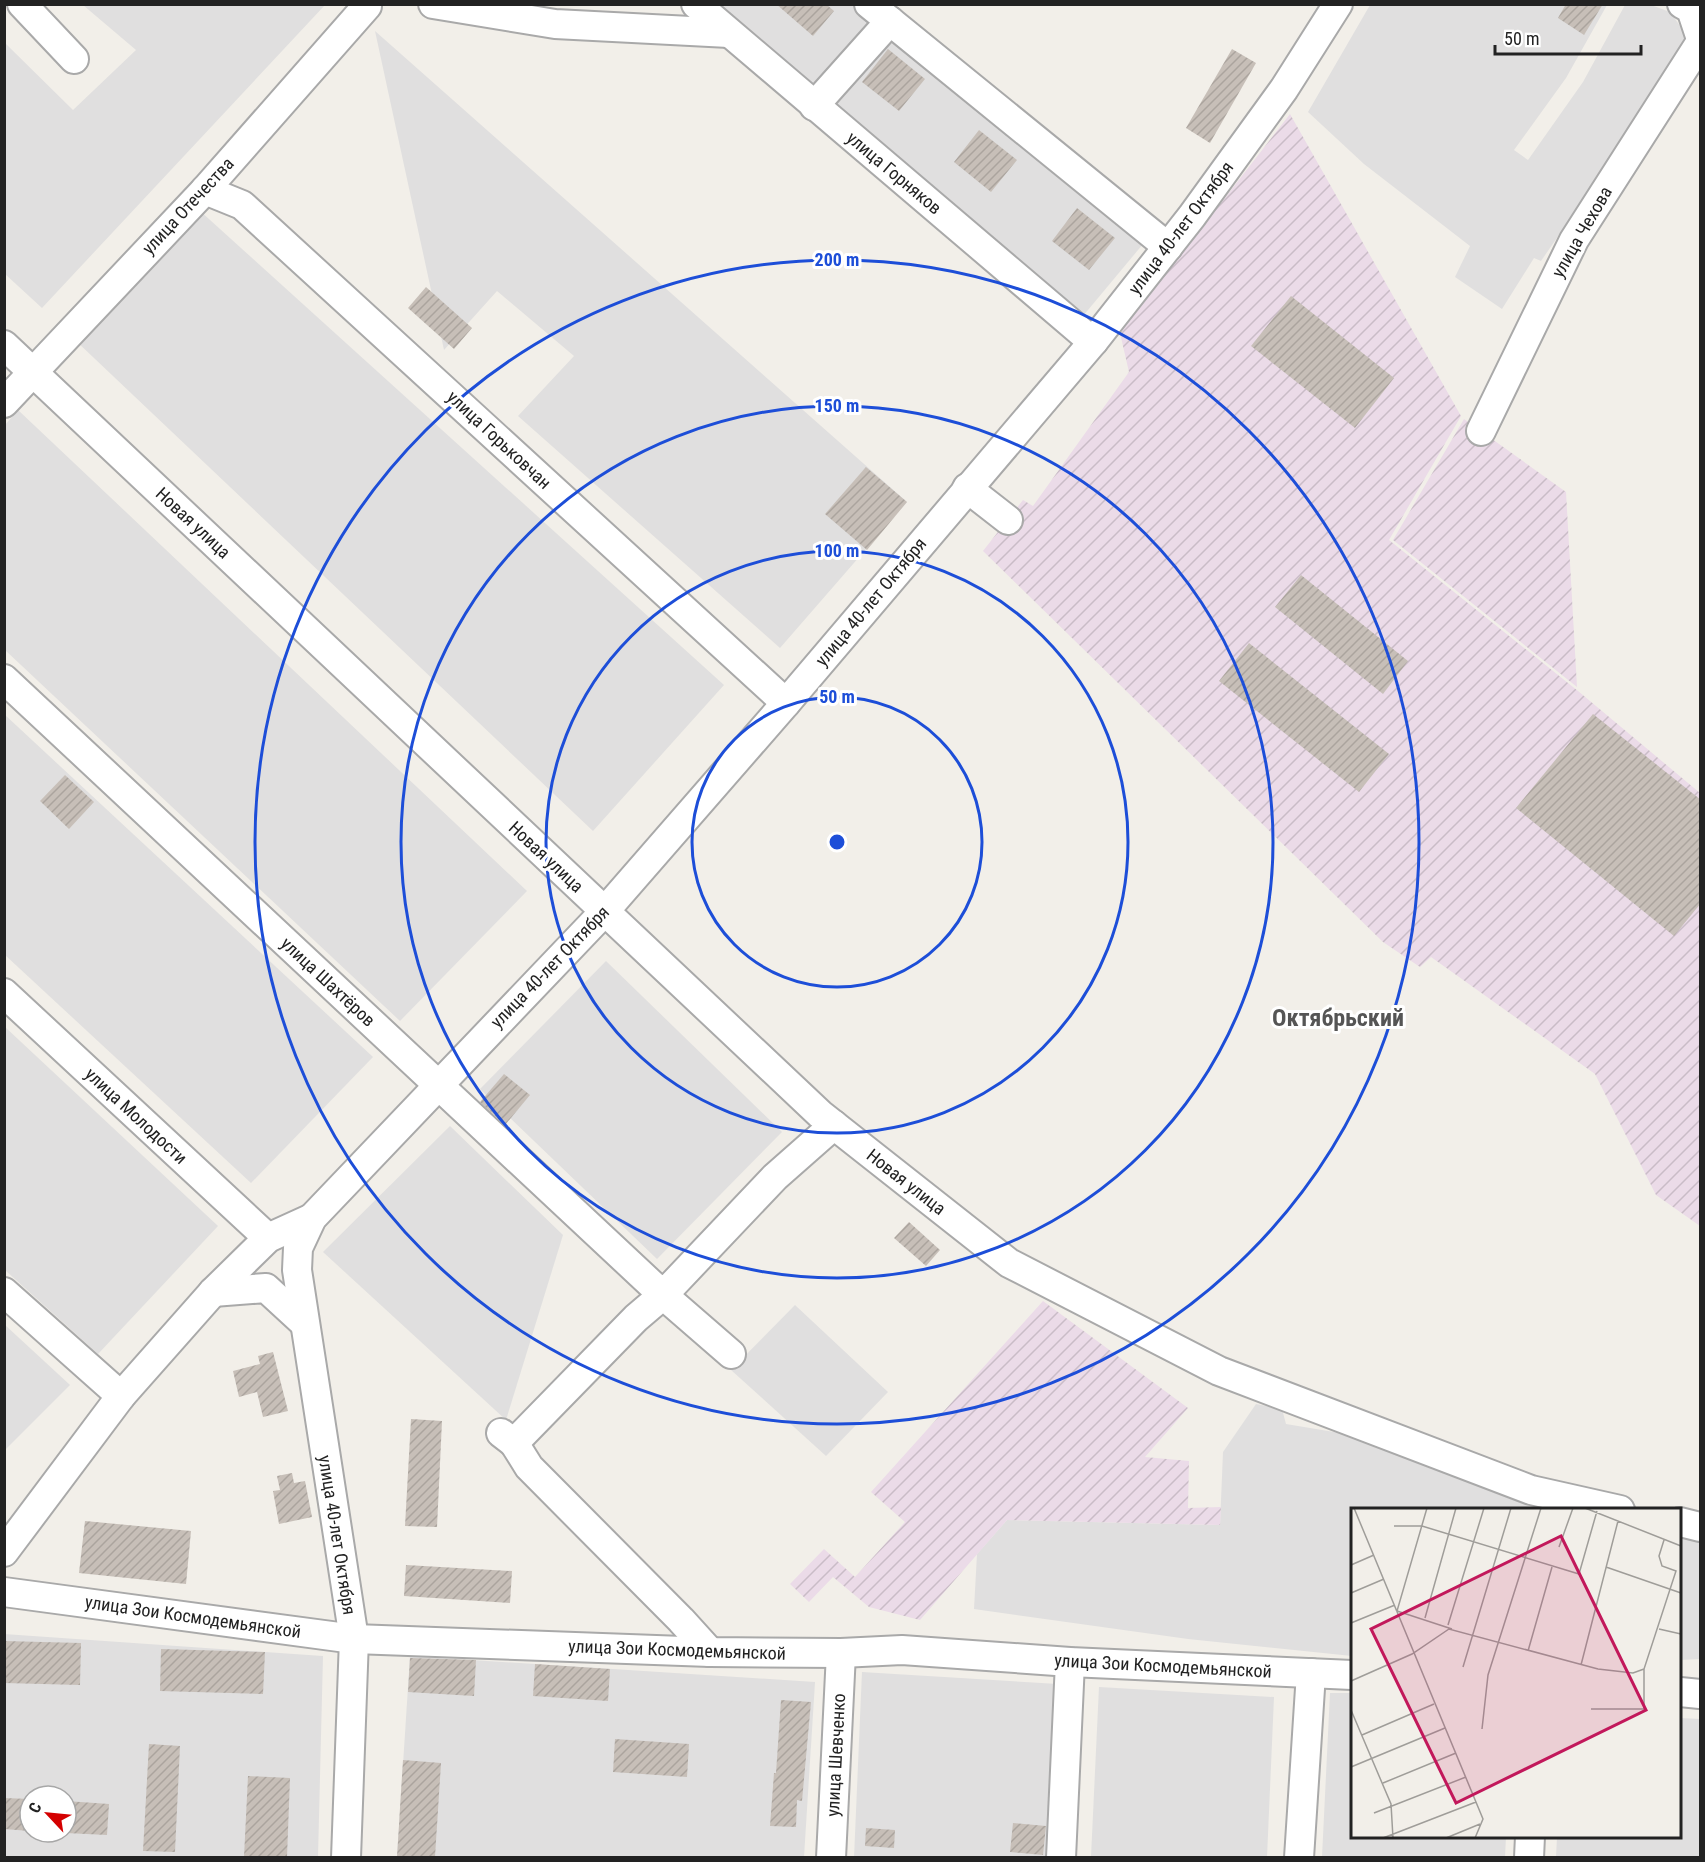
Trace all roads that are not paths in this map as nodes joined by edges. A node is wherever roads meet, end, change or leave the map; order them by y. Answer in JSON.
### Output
{"nodes":[{"id":1,"x":22,"y":4,"type":"edge"},
{"id":2,"x":433,"y":4,"type":"edge"},
{"id":3,"x":696,"y":4,"type":"edge"},
{"id":4,"x":1338,"y":4,"type":"edge"},
{"id":5,"x":1682,"y":4,"type":"edge"},
{"id":6,"x":370,"y":5,"type":"edge"},
{"id":7,"x":880,"y":13,"type":"edge"},
{"id":8,"x":729,"y":33,"type":"junction"},
{"id":9,"x":1701,"y":36,"type":"edge"},
{"id":10,"x":1701,"y":43,"type":"edge"},
{"id":11,"x":74,"y":59,"type":"dead end"},
{"id":12,"x":814,"y":106,"type":"junction"},
{"id":13,"x":205,"y":190,"type":"junction"},
{"id":14,"x":1168,"y":247,"type":"junction"},
{"id":15,"x":1092,"y":342,"type":"junction"},
{"id":16,"x":4,"y":345,"type":"edge"},
{"id":17,"x":33,"y":373,"type":"junction"},
{"id":18,"x":4,"y":403,"type":"edge"},
{"id":19,"x":1481,"y":431,"type":"dead end"},
{"id":20,"x":967,"y":488,"type":"junction"},
{"id":21,"x":1008,"y":520,"type":"dead end"},
{"id":22,"x":4,"y":679,"type":"edge"},
{"id":23,"x":786,"y":703,"type":"junction"},
{"id":24,"x":604,"y":912,"type":"junction"},
{"id":25,"x":4,"y":993,"type":"edge"},
{"id":26,"x":437,"y":1085,"type":"junction"},
{"id":27,"x":834,"y":1125,"type":"junction"},
{"id":28,"x":312,"y":1218,"type":"junction"},
{"id":29,"x":268,"y":1238,"type":"junction"},
{"id":30,"x":657,"y":1289,"type":"junction"},
{"id":31,"x":4,"y":1292,"type":"edge"},
{"id":32,"x":213,"y":1292,"type":"junction"},
{"id":33,"x":303,"y":1322,"type":"junction"},
{"id":34,"x":731,"y":1353,"type":"dead end"},
{"id":35,"x":121,"y":1396,"type":"junction"},
{"id":36,"x":1615,"y":1508,"type":"edge"},
{"id":37,"x":1681,"y":1522,"type":"edge"},
{"id":38,"x":1701,"y":1527,"type":"edge"},
{"id":39,"x":4,"y":1552,"type":"edge"},
{"id":40,"x":4,"y":1592,"type":"edge"},
{"id":41,"x":354,"y":1638,"type":"junction"},
{"id":42,"x":710,"y":1653,"type":"junction"},
{"id":43,"x":841,"y":1653,"type":"junction"},
{"id":44,"x":1070,"y":1662,"type":"junction"},
{"id":45,"x":1311,"y":1673,"type":"junction"},
{"id":46,"x":1351,"y":1675,"type":"edge"},
{"id":47,"x":1681,"y":1692,"type":"edge"},
{"id":48,"x":1701,"y":1694,"type":"edge"},
{"id":49,"x":1530,"y":1838,"type":"edge"},
{"id":50,"x":346,"y":1857,"type":"edge"},
{"id":51,"x":831,"y":1857,"type":"edge"},
{"id":52,"x":1061,"y":1857,"type":"edge"},
{"id":53,"x":1299,"y":1857,"type":"edge"},
{"id":54,"x":1529,"y":1857,"type":"edge"}],
"edges":[{"from":1,"to":11,"type":"street"},
{"from":2,"to":8,"type":"street"},
{"from":3,"to":8,"type":"street","name":"улица Горняков"},
{"from":4,"to":14,"type":"street","name":"улица 40-лет Октября"},
{"from":5,"to":9,"type":"street"},
{"from":6,"to":13,"type":"street","name":"улица Отечества"},
{"from":7,"to":12,"type":"street"},
{"from":7,"to":14,"type":"street"},
{"from":8,"to":12,"type":"street","name":"улица Горняков"},
{"from":10,"to":19,"type":"street","name":"улица Чехова"},
{"from":12,"to":15,"type":"street","name":"улица Горняков"},
{"from":13,"to":17,"type":"street","name":"улица Отечества"},
{"from":13,"to":23,"type":"street","name":"улица Горьковчан"},
{"from":14,"to":15,"type":"street","name":"улица 40-лет Октября"},
{"from":15,"to":20,"type":"street","name":"улица 40-лет Октября"},
{"from":16,"to":17,"type":"street","name":"Новая улица"},
{"from":17,"to":18,"type":"street","name":"улица Отечества"},
{"from":17,"to":24,"type":"street","name":"Новая улица"},
{"from":20,"to":21,"type":"street"},
{"from":20,"to":23,"type":"street","name":"улица 40-лет Октября"},
{"from":22,"to":26,"type":"street","name":"улица Шахтёров"},
{"from":23,"to":24,"type":"street","name":"улица 40-лет Октября"},
{"from":24,"to":26,"type":"street","name":"улица 40-лет Октября"},
{"from":24,"to":27,"type":"street","name":"Новая улица"},
{"from":25,"to":29,"type":"street","name":"улица Молодости"},
{"from":26,"to":28,"type":"street","name":"улица 40-лет Октября"},
{"from":26,"to":30,"type":"street","name":"улица Шахтёров"},
{"from":27,"to":30,"type":"street"},
{"from":27,"to":36,"type":"street","name":"Новая улица"},
{"from":28,"to":29,"type":"street","name":"улица 40-лет Октября"},
{"from":28,"to":33,"type":"street","name":"улица 40-лет Октября"},
{"from":29,"to":32,"type":"street","name":"улица 40-лет Октября"},
{"from":30,"to":34,"type":"street","name":"улица Шахтёров"},
{"from":30,"to":42,"type":"street"},
{"from":31,"to":35,"type":"street"},
{"from":32,"to":33,"type":"street"},
{"from":32,"to":35,"type":"street","name":"улица 40-лет Октября"},
{"from":33,"to":41,"type":"street","name":"улица 40-лет Октября"},
{"from":35,"to":39,"type":"street","name":"улица 40-лет Октября"},
{"from":37,"to":38,"type":"street"},
{"from":40,"to":41,"type":"street","name":"улица Зои Космодемьянской"},
{"from":41,"to":42,"type":"street","name":"улица Зои Космодемьянской"},
{"from":41,"to":50,"type":"street","name":"улица 40-лет Октября"},
{"from":42,"to":43,"type":"street","name":"улица Зои Космодемьянской"},
{"from":43,"to":44,"type":"street","name":"улица Зои Космодемьянской"},
{"from":43,"to":51,"type":"street","name":"улица Шевченко"},
{"from":44,"to":45,"type":"street","name":"улица Зои Космодемьянской"},
{"from":44,"to":52,"type":"street"},
{"from":45,"to":46,"type":"street","name":"улица Зои Космодемьянской"},
{"from":45,"to":53,"type":"street"},
{"from":47,"to":48,"type":"street"},
{"from":49,"to":54,"type":"street"}]}
